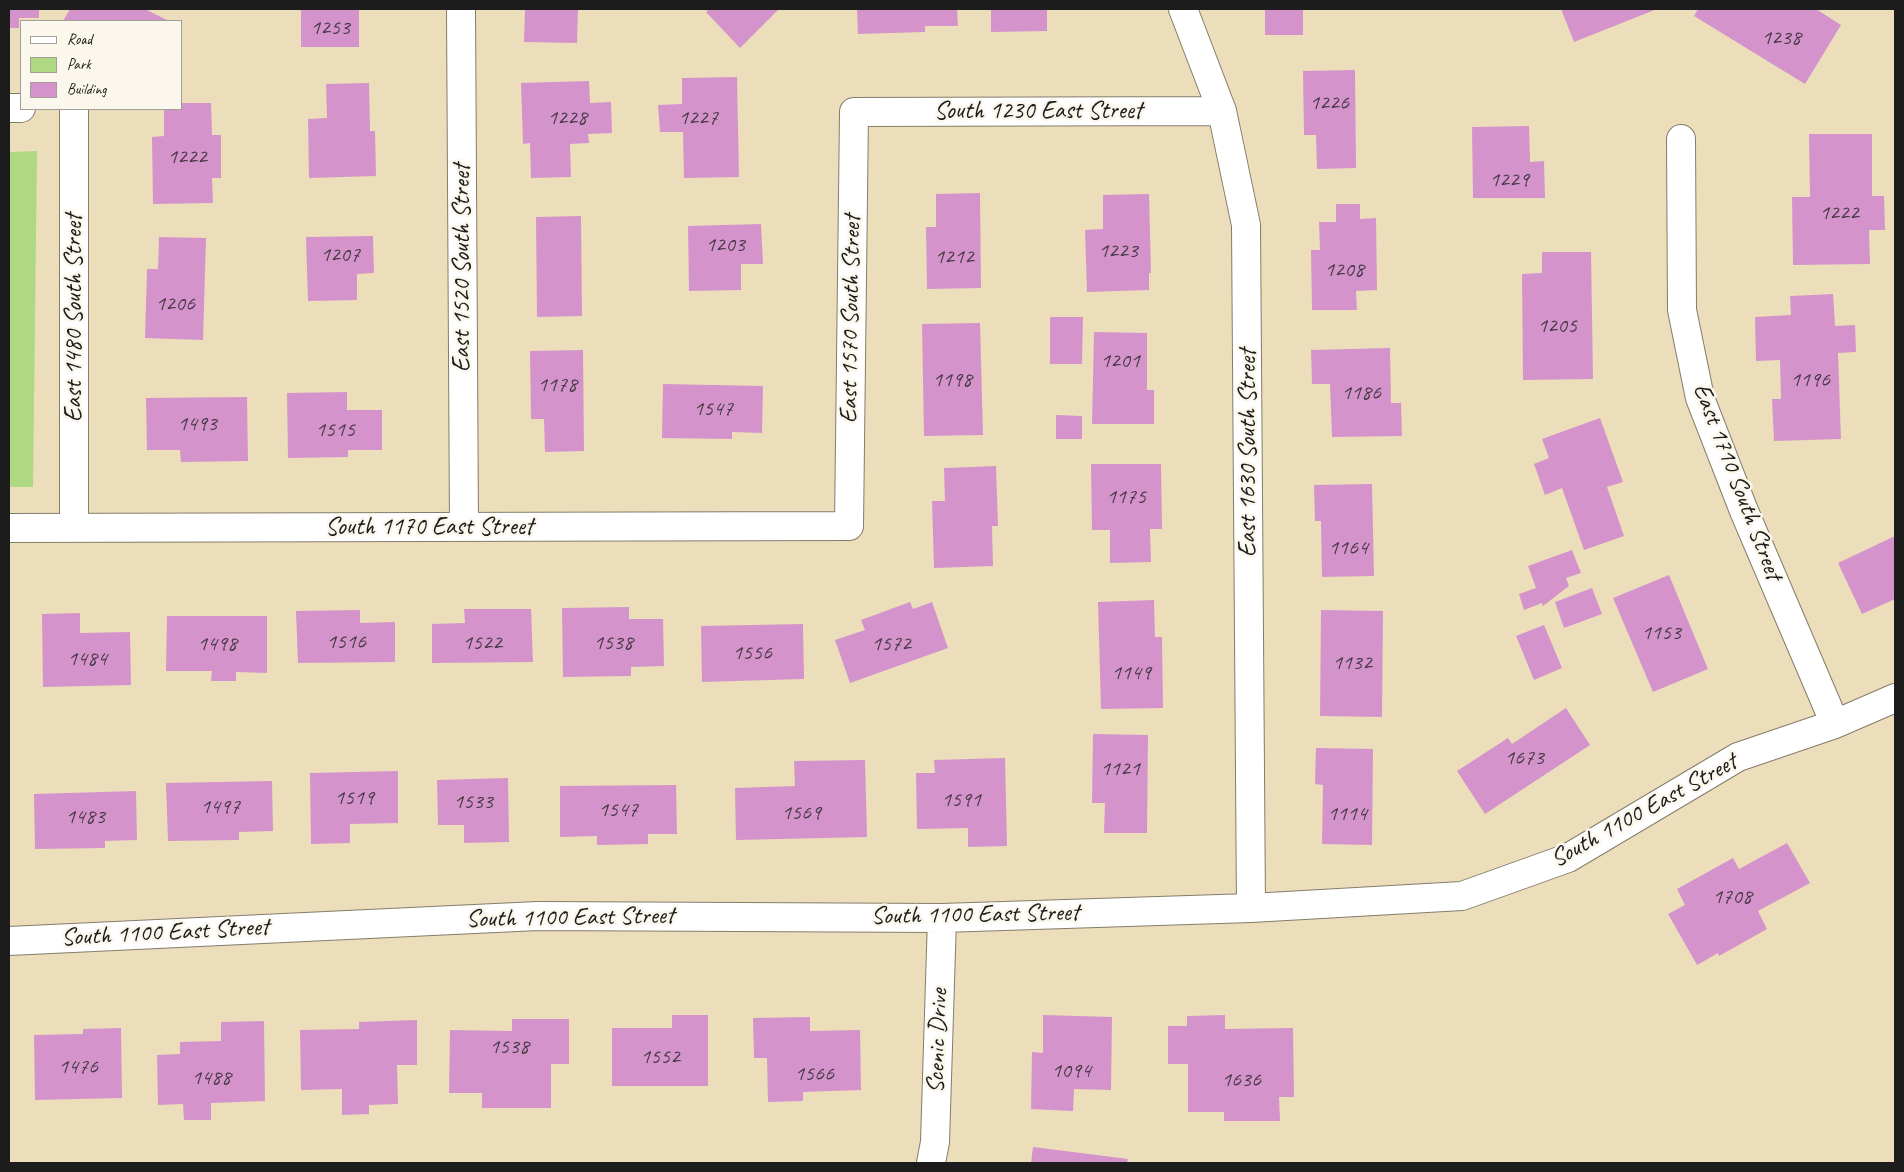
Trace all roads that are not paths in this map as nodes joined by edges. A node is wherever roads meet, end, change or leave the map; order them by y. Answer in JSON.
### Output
{"nodes":[{"id":1,"x":461,"y":9,"type":"edge"},
{"id":2,"x":1184,"y":9,"type":"edge"},
{"id":3,"x":74,"y":110,"type":"edge"},
{"id":4,"x":1222,"y":111,"type":"junction"},
{"id":5,"x":854,"y":112,"type":"joint"},
{"id":6,"x":1681,"y":139,"type":"dead end"},
{"id":7,"x":849,"y":526,"type":"joint"},
{"id":8,"x":464,"y":527,"type":"junction"},
{"id":9,"x":9,"y":528,"type":"edge"},
{"id":10,"x":74,"y":528,"type":"junction"},
{"id":11,"x":1895,"y":698,"type":"edge"},
{"id":12,"x":1835,"y":724,"type":"junction"},
{"id":13,"x":1251,"y":908,"type":"junction"},
{"id":14,"x":942,"y":918,"type":"junction"},
{"id":15,"x":9,"y":941,"type":"edge"},
{"id":16,"x":931,"y":1163,"type":"edge"}],
"edges":[{"from":1,"to":8,"type":"street","name":"East 1520 South Street"},
{"from":2,"to":4,"type":"street","name":"East 1630 South Street"},
{"from":3,"to":10,"type":"street","name":"East 1480 South Street"},
{"from":4,"to":5,"type":"street","name":"South 1230 East Street"},
{"from":4,"to":13,"type":"street","name":"East 1630 South Street"},
{"from":5,"to":7,"type":"street","name":"East 1570 South Street"},
{"from":6,"to":12,"type":"street","name":"East 1710 South Street"},
{"from":7,"to":8,"type":"street","name":"South 1170 East Street"},
{"from":8,"to":10,"type":"street","name":"South 1170 East Street"},
{"from":9,"to":10,"type":"street","name":"South 1170 East Street"},
{"from":11,"to":12,"type":"street","name":"South 1100 East Street"},
{"from":12,"to":13,"type":"street","name":"South 1100 East Street"},
{"from":13,"to":14,"type":"street","name":"South 1100 East Street"},
{"from":14,"to":15,"type":"street","name":"South 1100 East Street"},
{"from":14,"to":16,"type":"street","name":"Scenic Drive"}]}
